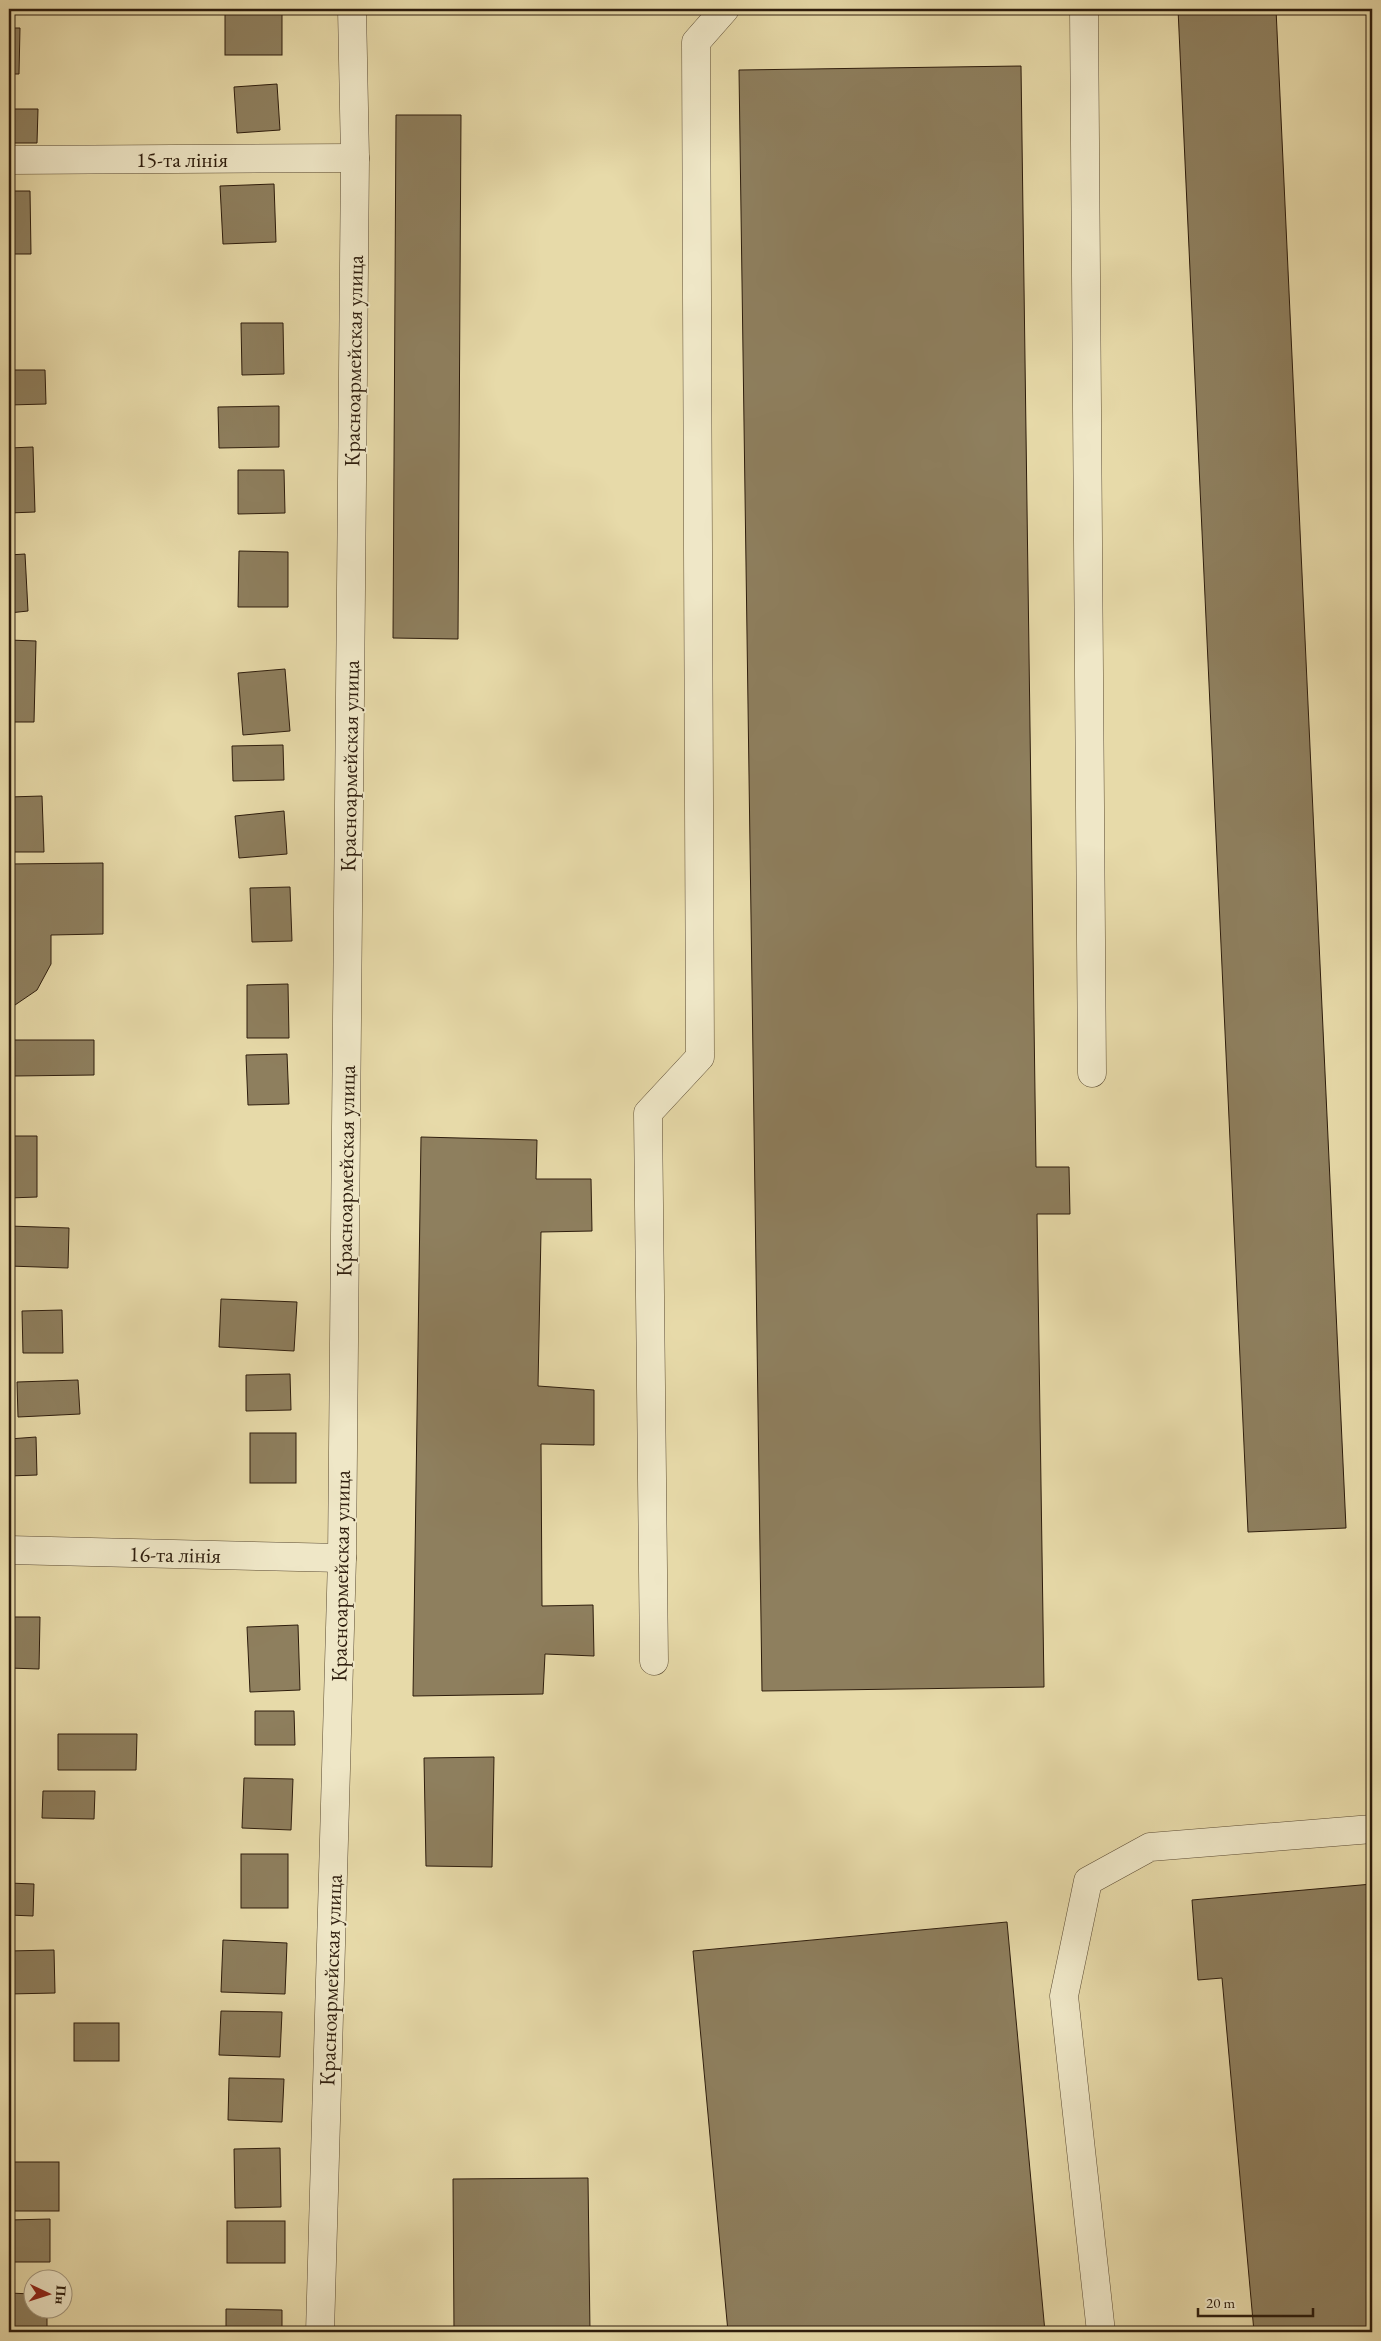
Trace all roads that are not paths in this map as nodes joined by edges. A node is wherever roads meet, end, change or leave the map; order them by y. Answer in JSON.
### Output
{"nodes":[{"id":1,"x":352,"y":9,"type":"edge"},
{"id":2,"x":726,"y":9,"type":"edge"},
{"id":3,"x":1084,"y":9,"type":"edge"},
{"id":4,"x":355,"y":158,"type":"junction"},
{"id":5,"x":9,"y":160,"type":"edge"},
{"id":6,"x":1092,"y":1073,"type":"dead end"},
{"id":7,"x":9,"y":1550,"type":"edge"},
{"id":8,"x":342,"y":1558,"type":"junction"},
{"id":9,"x":654,"y":1661,"type":"dead end"},
{"id":10,"x":1372,"y":1829,"type":"edge"},
{"id":11,"x":320,"y":2332,"type":"edge"},
{"id":12,"x":1100,"y":2332,"type":"edge"}],
"edges":[{"from":1,"to":4,"type":"street","name":"Красноармейская улица"},
{"from":2,"to":9,"type":"street"},
{"from":3,"to":6,"type":"street"},
{"from":4,"to":5,"type":"street","name":"15-та лінія"},
{"from":4,"to":8,"type":"street","name":"Красноармейская улица"},
{"from":7,"to":8,"type":"street","name":"16-та лінія"},
{"from":8,"to":11,"type":"street","name":"Красноармейская улица"},
{"from":10,"to":12,"type":"street"}]}
